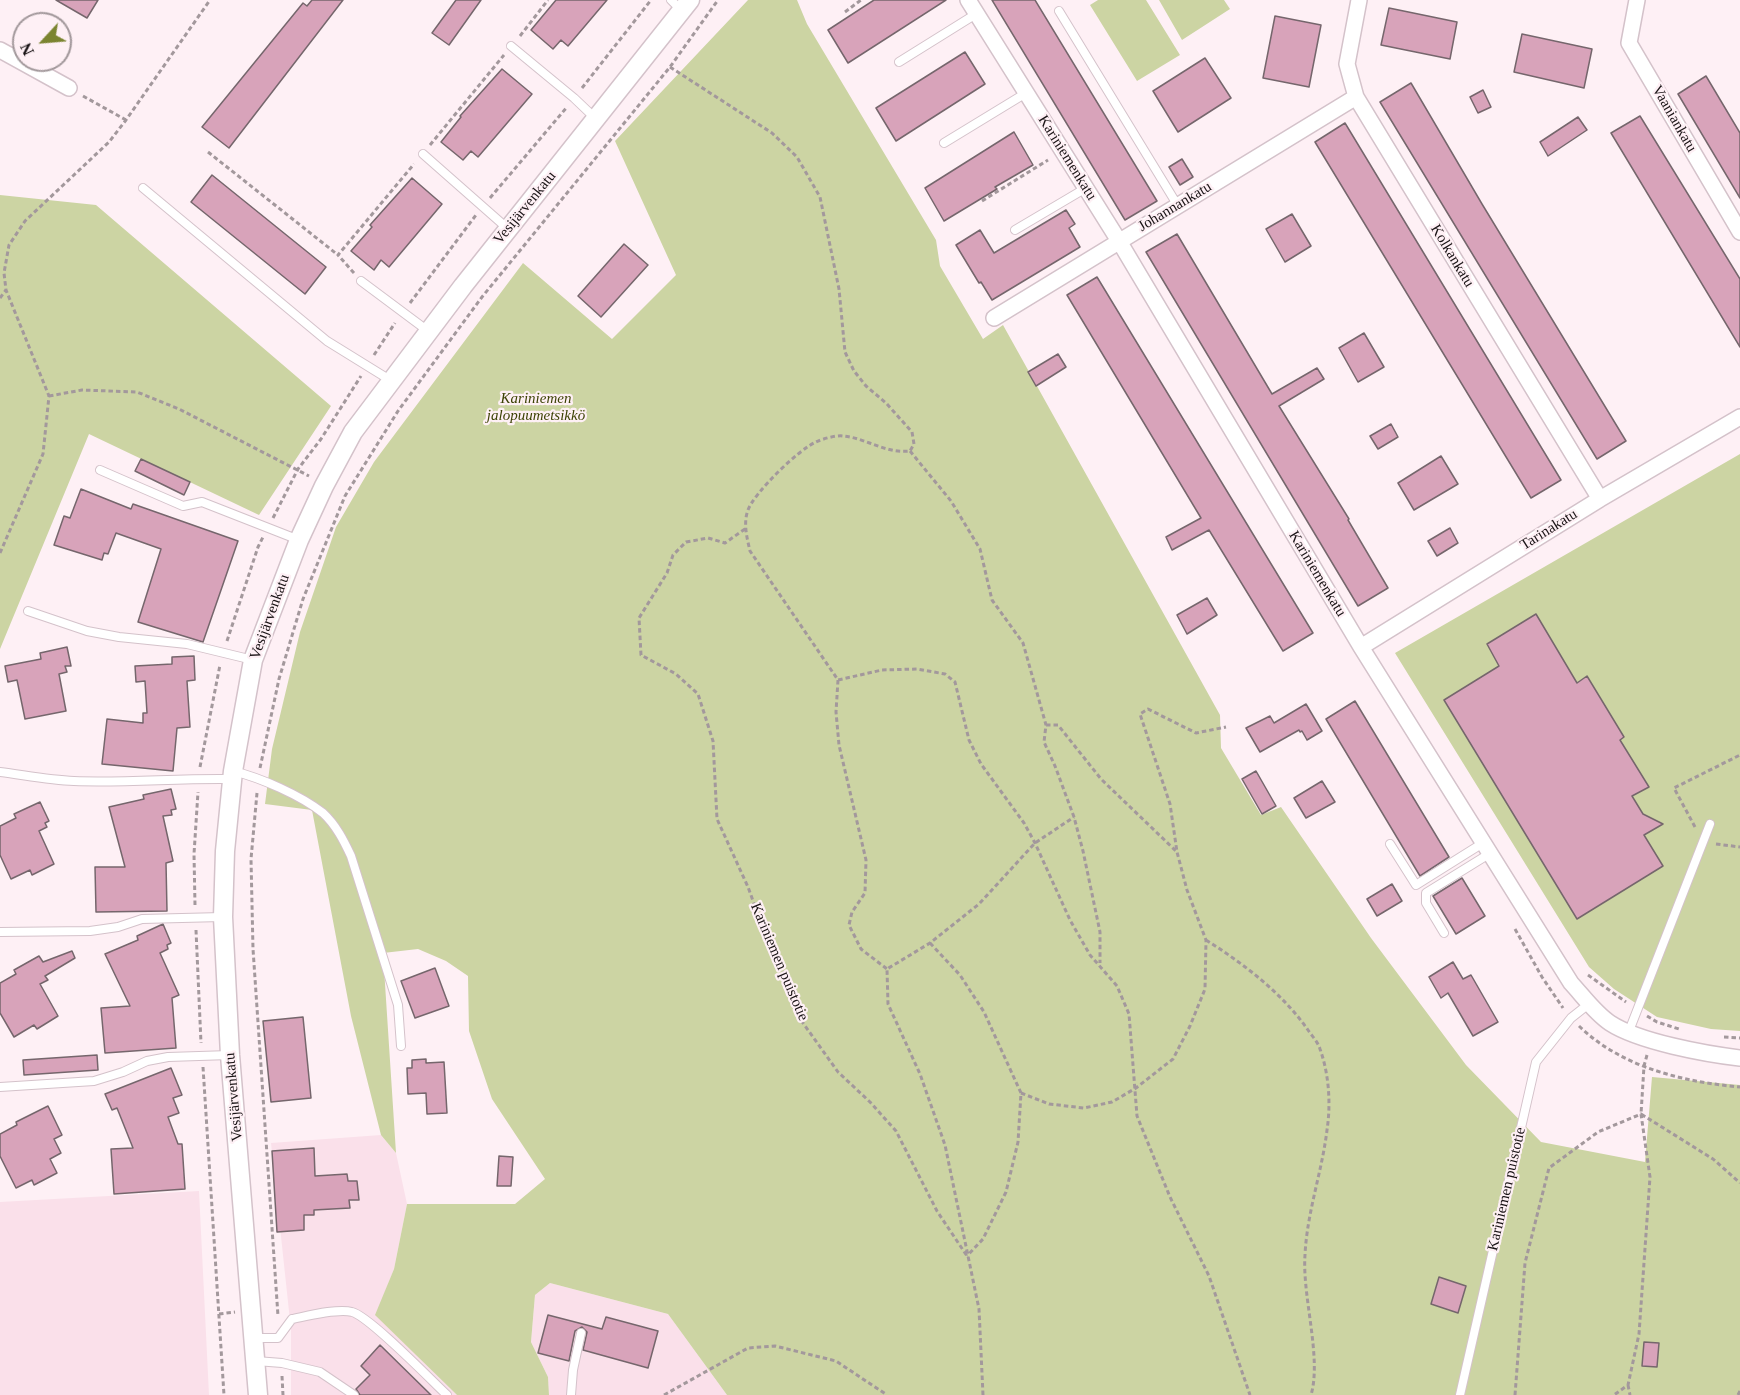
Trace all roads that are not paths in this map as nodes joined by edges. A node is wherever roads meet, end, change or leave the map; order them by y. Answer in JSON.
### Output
{"nodes":[{"id":1,"x":968,"y":0,"type":"edge"},
{"id":2,"x":1359,"y":0,"type":"edge"},
{"id":3,"x":1637,"y":0,"type":"edge"},
{"id":4,"x":685,"y":3,"type":"edge"},
{"id":5,"x":1059,"y":11,"type":"dead end"},
{"id":6,"x":976,"y":14,"type":"junction"},
{"id":7,"x":511,"y":46,"type":"road end"},
{"id":8,"x":0,"y":50,"type":"edge"},
{"id":9,"x":899,"y":62,"type":"dead end"},
{"id":10,"x":69,"y":88,"type":"road end"},
{"id":11,"x":1026,"y":93,"type":"junction"},
{"id":12,"x":1356,"y":98,"type":"junction"},
{"id":13,"x":596,"y":119,"type":"junction"},
{"id":14,"x":944,"y":142,"type":"dead end"},
{"id":15,"x":423,"y":154,"type":"road end"},
{"id":16,"x":143,"y":188,"type":"dead end"},
{"id":17,"x":1086,"y":188,"type":"junction"},
{"id":18,"x":1178,"y":206,"type":"junction"},
{"id":19,"x":509,"y":229,"type":"junction"},
{"id":20,"x":1015,"y":230,"type":"dead end"},
{"id":21,"x":1740,"y":232,"type":"edge"},
{"id":22,"x":1119,"y":241,"type":"junction"},
{"id":23,"x":361,"y":282,"type":"road end"},
{"id":24,"x":994,"y":318,"type":"dead end"},
{"id":25,"x":428,"y":331,"type":"junction"},
{"id":26,"x":390,"y":380,"type":"junction"},
{"id":27,"x":1740,"y":417,"type":"edge"},
{"id":28,"x":100,"y":470,"type":"dead end"},
{"id":29,"x":1599,"y":499,"type":"junction"},
{"id":30,"x":299,"y":540,"type":"junction"},
{"id":31,"x":28,"y":611,"type":"dead end"},
{"id":32,"x":1361,"y":647,"type":"junction"},
{"id":33,"x":253,"y":660,"type":"junction"},
{"id":34,"x":0,"y":772,"type":"edge"},
{"id":35,"x":233,"y":775,"type":"junction"},
{"id":36,"x":1710,"y":824,"type":"dead end"},
{"id":37,"x":1390,"y":844,"type":"dead end"},
{"id":38,"x":1486,"y":848,"type":"junction"},
{"id":39,"x":223,"y":916,"type":"junction"},
{"id":40,"x":0,"y":932,"type":"edge"},
{"id":41,"x":1444,"y":933,"type":"dead end"},
{"id":42,"x":1590,"y":1003,"type":"junction"},
{"id":43,"x":1629,"y":1031,"type":"junction"},
{"id":44,"x":400,"y":1046,"type":"dead end"},
{"id":45,"x":230,"y":1055,"type":"junction"},
{"id":46,"x":1740,"y":1059,"type":"edge"},
{"id":47,"x":0,"y":1087,"type":"edge"},
{"id":48,"x":581,"y":1333,"type":"dead end"},
{"id":49,"x":254,"y":1338,"type":"junction"},
{"id":50,"x":256,"y":1361,"type":"junction"},
{"id":51,"x":258,"y":1395,"type":"edge"},
{"id":52,"x":354,"y":1395,"type":"edge"},
{"id":53,"x":447,"y":1395,"type":"edge"},
{"id":54,"x":571,"y":1395,"type":"edge"},
{"id":55,"x":1460,"y":1395,"type":"edge"}],
"edges":[{"from":1,"to":6,"type":"street","name":"Kariniemenkatu"},
{"from":2,"to":12,"type":"street","name":"Kolkankatu"},
{"from":3,"to":21,"type":"street","name":"Vaaniankatu"},
{"from":4,"to":13,"type":"street","name":"Vesijärvenkatu"},
{"from":5,"to":18,"type":"lane"},
{"from":6,"to":9,"type":"lane"},
{"from":6,"to":11,"type":"street","name":"Kariniemenkatu"},
{"from":7,"to":13,"type":"lane"},
{"from":8,"to":10,"type":"street"},
{"from":11,"to":14,"type":"lane"},
{"from":11,"to":17,"type":"street","name":"Kariniemenkatu"},
{"from":12,"to":18,"type":"street","name":"Johannankatu"},
{"from":12,"to":29,"type":"street","name":"Kolkankatu"},
{"from":13,"to":19,"type":"street","name":"Vesijärvenkatu"},
{"from":15,"to":19,"type":"lane"},
{"from":16,"to":26,"type":"lane"},
{"from":17,"to":20,"type":"lane"},
{"from":17,"to":22,"type":"street","name":"Kariniemenkatu"},
{"from":18,"to":22,"type":"street","name":"Johannankatu"},
{"from":19,"to":25,"type":"street","name":"Vesijärvenkatu"},
{"from":22,"to":24,"type":"street","name":"Johannankatu"},
{"from":22,"to":32,"type":"street","name":"Kariniemenkatu"},
{"from":23,"to":25,"type":"lane"},
{"from":25,"to":26,"type":"street","name":"Vesijärvenkatu"},
{"from":26,"to":30,"type":"street","name":"Vesijärvenkatu"},
{"from":27,"to":29,"type":"street","name":"Tarinakatu"},
{"from":28,"to":30,"type":"lane"},
{"from":29,"to":32,"type":"street","name":"Tarinakatu"},
{"from":30,"to":33,"type":"street","name":"Vesijärvenkatu"},
{"from":31,"to":33,"type":"lane"},
{"from":32,"to":38,"type":"street","name":"Kariniemenkatu"},
{"from":33,"to":35,"type":"street","name":"Vesijärvenkatu"},
{"from":34,"to":35,"type":"lane"},
{"from":35,"to":39,"type":"street","name":"Vesijärvenkatu"},
{"from":35,"to":44,"type":"lane"},
{"from":36,"to":43,"type":"lane"},
{"from":37,"to":38,"type":"lane"},
{"from":38,"to":41,"type":"lane"},
{"from":38,"to":42,"type":"street","name":"Kariniemenkatu"},
{"from":39,"to":40,"type":"lane"},
{"from":39,"to":45,"type":"street","name":"Vesijärvenkatu"},
{"from":42,"to":43,"type":"street","name":"Kariniemenkatu"},
{"from":42,"to":55,"type":"lane","name":"Kariniemen puistotie"},
{"from":43,"to":46,"type":"street","name":"Kariniemenkatu"},
{"from":45,"to":47,"type":"lane"},
{"from":45,"to":49,"type":"street","name":"Vesijärvenkatu"},
{"from":48,"to":54,"type":"lane"},
{"from":49,"to":50,"type":"street","name":"Vesijärvenkatu"},
{"from":49,"to":53,"type":"lane"},
{"from":50,"to":51,"type":"street","name":"Vesijärvenkatu"},
{"from":50,"to":52,"type":"lane"}]}
